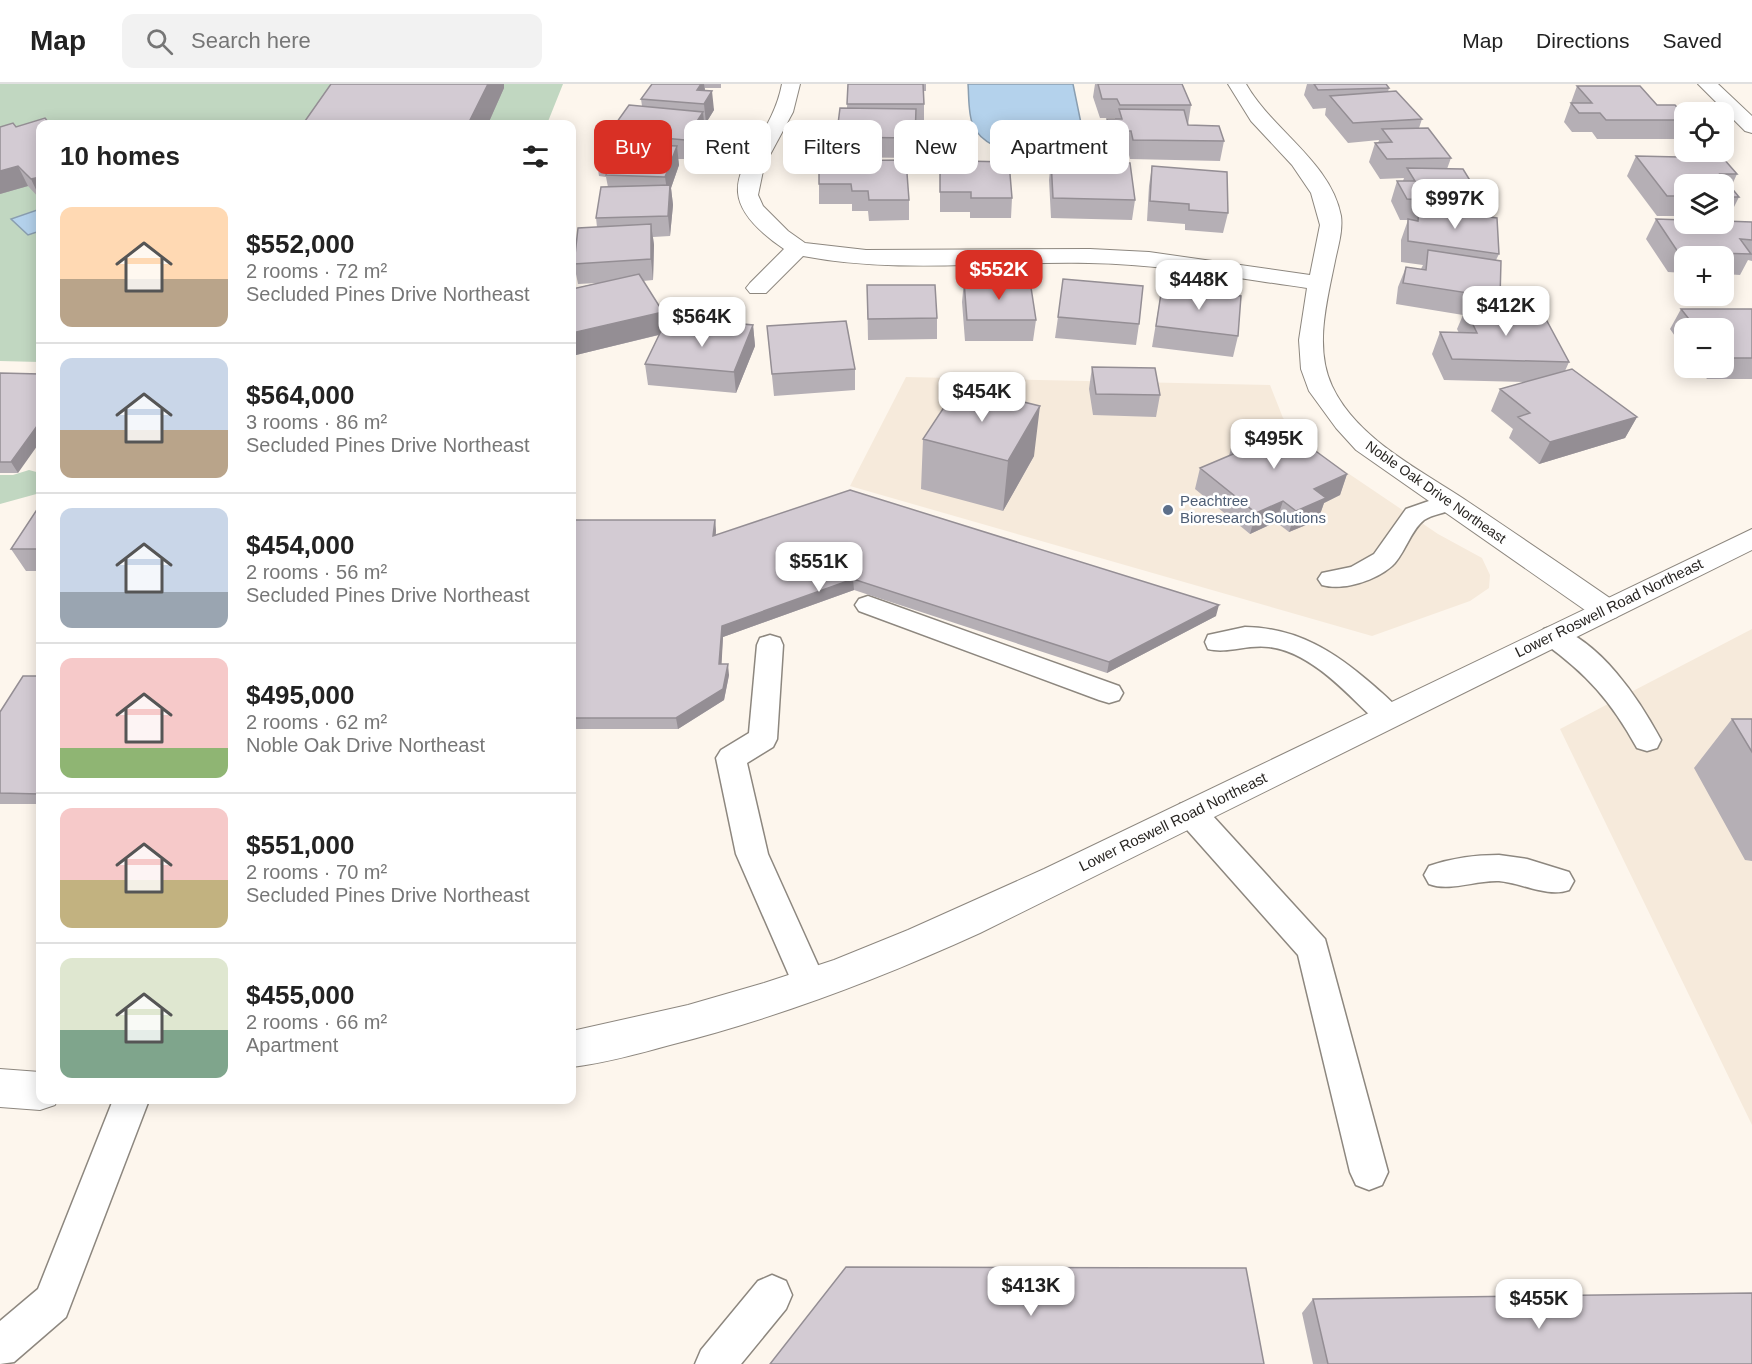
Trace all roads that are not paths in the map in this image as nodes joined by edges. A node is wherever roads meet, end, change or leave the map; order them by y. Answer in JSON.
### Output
{"nodes":[{"id":1,"x":791,"y":84,"type":"edge"},
{"id":2,"x":1237,"y":84,"type":"edge"},
{"id":3,"x":1707,"y":84,"type":"edge"},
{"id":4,"x":1752,"y":127,"type":"edge"},
{"id":5,"x":798,"y":248,"type":"junction"},
{"id":6,"x":1319,"y":283,"type":"junction"},
{"id":7,"x":758,"y":288,"type":"dead end"},
{"id":8,"x":1449,"y":502,"type":"junction"},
{"id":9,"x":1752,"y":538,"type":"edge"},
{"id":10,"x":1331,"y":579,"type":"dead end"},
{"id":11,"x":868,"y":605,"type":"dead end"},
{"id":12,"x":1606,"y":610,"type":"junction"},
{"id":13,"x":1553,"y":636,"type":"junction"},
{"id":14,"x":1218,"y":642,"type":"dead end"},
{"id":15,"x":770,"y":645,"type":"dead end"},
{"id":16,"x":1109,"y":693,"type":"dead end"},
{"id":17,"x":1389,"y":716,"type":"junction"},
{"id":18,"x":1647,"y":740,"type":"dead end"},
{"id":19,"x":1191,"y":813,"type":"junction"},
{"id":20,"x":1440,"y":874,"type":"dead end"},
{"id":21,"x":1558,"y":881,"type":"dead end"},
{"id":22,"x":810,"y":985,"type":"junction"},
{"id":23,"x":576,"y":1048,"type":"edge"},
{"id":24,"x":0,"y":1088,"type":"edge"},
{"id":25,"x":36,"y":1091,"type":"edge"},
{"id":26,"x":129,"y":1104,"type":"edge"},
{"id":27,"x":1369,"y":1172,"type":"dead end"},
{"id":28,"x":772,"y":1295,"type":"dead end"},
{"id":29,"x":0,"y":1348,"type":"edge"},
{"id":30,"x":715,"y":1364,"type":"edge"}],
"edges":[{"from":1,"to":5,"type":"street"},
{"from":2,"to":6,"type":"street","name":"Noble Oak Drive Northeast"},
{"from":3,"to":4,"type":"street"},
{"from":5,"to":6,"type":"street"},
{"from":5,"to":7,"type":"street"},
{"from":6,"to":8,"type":"street","name":"Noble Oak Drive Northeast"},
{"from":8,"to":10,"type":"lane"},
{"from":8,"to":12,"type":"street","name":"Noble Oak Drive Northeast"},
{"from":9,"to":12,"type":"street","name":"Lower Roswell Road Northeast"},
{"from":11,"to":16,"type":"lane"},
{"from":12,"to":13,"type":"street","name":"Lower Roswell Road Northeast"},
{"from":13,"to":17,"type":"street","name":"Lower Roswell Road Northeast"},
{"from":13,"to":18,"type":"lane"},
{"from":14,"to":17,"type":"lane"},
{"from":15,"to":22,"type":"lane"},
{"from":17,"to":19,"type":"street","name":"Lower Roswell Road Northeast"},
{"from":19,"to":22,"type":"street","name":"Lower Roswell Road Northeast"},
{"from":19,"to":27,"type":"lane"},
{"from":20,"to":21,"type":"lane"},
{"from":22,"to":23,"type":"street","name":"Lower Roswell Road Northeast"},
{"from":24,"to":25,"type":"street"},
{"from":26,"to":29,"type":"lane"},
{"from":28,"to":30,"type":"lane"}]}
